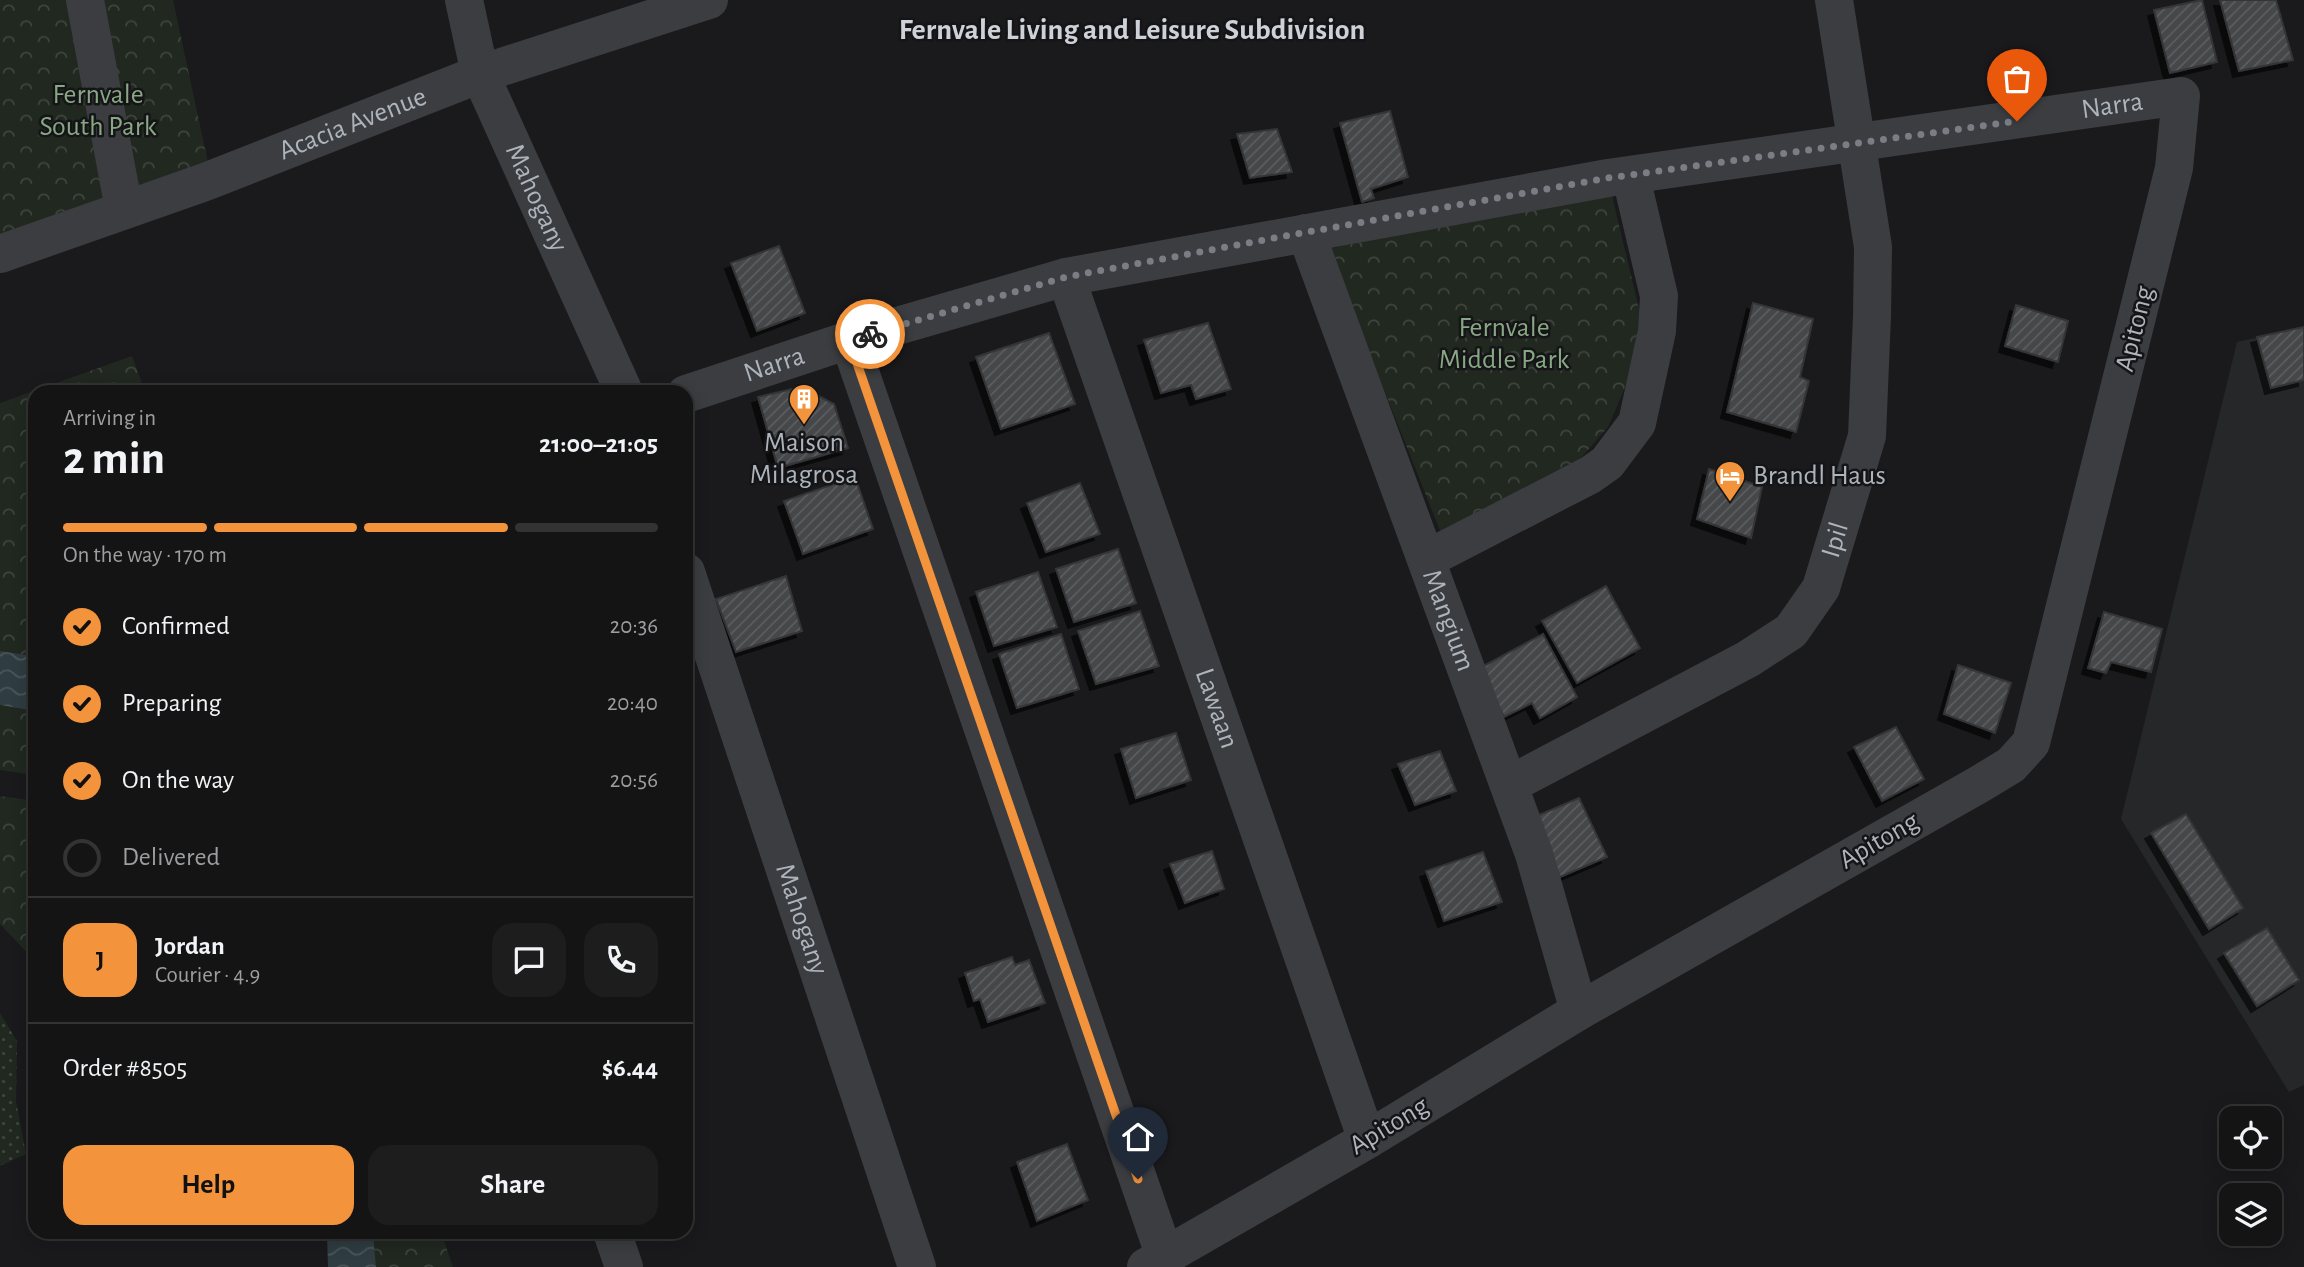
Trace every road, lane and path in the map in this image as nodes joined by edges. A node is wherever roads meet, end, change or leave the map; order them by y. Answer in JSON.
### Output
{"nodes":[{"id":1,"x":85,"y":0,"type":"edge"},
{"id":2,"x":464,"y":0,"type":"edge"},
{"id":3,"x":709,"y":0,"type":"edge"},
{"id":4,"x":1834,"y":0,"type":"edge"},
{"id":5,"x":480,"y":74,"type":"junction"},
{"id":6,"x":2181,"y":96,"type":"joint"},
{"id":7,"x":1858,"y":143,"type":"junction"},
{"id":8,"x":1631,"y":177,"type":"junction"},
{"id":9,"x":124,"y":209,"type":"junction"},
{"id":10,"x":1306,"y":233,"type":"junction"},
{"id":11,"x":0,"y":254,"type":"edge"},
{"id":12,"x":1066,"y":277,"type":"junction"},
{"id":13,"x":849,"y":340,"type":"junction"},
{"id":14,"x":621,"y":385,"type":"edge"},
{"id":15,"x":693,"y":392,"type":"edge"},
{"id":16,"x":1427,"y":559,"type":"junction"},
{"id":17,"x":693,"y":593,"type":"edge"},
{"id":18,"x":1509,"y":785,"type":"junction"},
{"id":19,"x":1579,"y":1011,"type":"junction"},
{"id":20,"x":1367,"y":1140,"type":"junction"},
{"id":21,"x":614,"y":1239,"type":"edge"},
{"id":22,"x":1155,"y":1262,"type":"edge"},
{"id":23,"x":624,"y":1267,"type":"edge"},
{"id":24,"x":917,"y":1267,"type":"edge"}],
"edges":[{"from":1,"to":9,"type":"street"},
{"from":2,"to":5,"type":"street","name":"Mahogany"},
{"from":3,"to":5,"type":"street","name":"Acacia Avenue"},
{"from":4,"to":7,"type":"street","name":"Ipil"},
{"from":5,"to":9,"type":"street","name":"Acacia Avenue"},
{"from":5,"to":14,"type":"street","name":"Mahogany"},
{"from":6,"to":7,"type":"street","name":"Narra"},
{"from":6,"to":19,"type":"street","name":"Apitong"},
{"from":7,"to":8,"type":"street","name":"Narra"},
{"from":7,"to":18,"type":"street","name":"Ipil"},
{"from":8,"to":10,"type":"street","name":"Narra"},
{"from":8,"to":16,"type":"street"},
{"from":9,"to":11,"type":"street","name":"Acacia Avenue"},
{"from":10,"to":12,"type":"street","name":"Narra"},
{"from":10,"to":16,"type":"street","name":"Mangium"},
{"from":12,"to":13,"type":"street","name":"Narra"},
{"from":12,"to":20,"type":"street","name":"Lawaan"},
{"from":13,"to":15,"type":"street","name":"Narra"},
{"from":13,"to":22,"type":"street"},
{"from":16,"to":18,"type":"street","name":"Mangium"},
{"from":17,"to":24,"type":"street","name":"Mahogany"},
{"from":18,"to":19,"type":"street","name":"Mangium"},
{"from":19,"to":20,"type":"street","name":"Apitong"},
{"from":20,"to":22,"type":"street","name":"Apitong"},
{"from":21,"to":23,"type":"street"}]}
